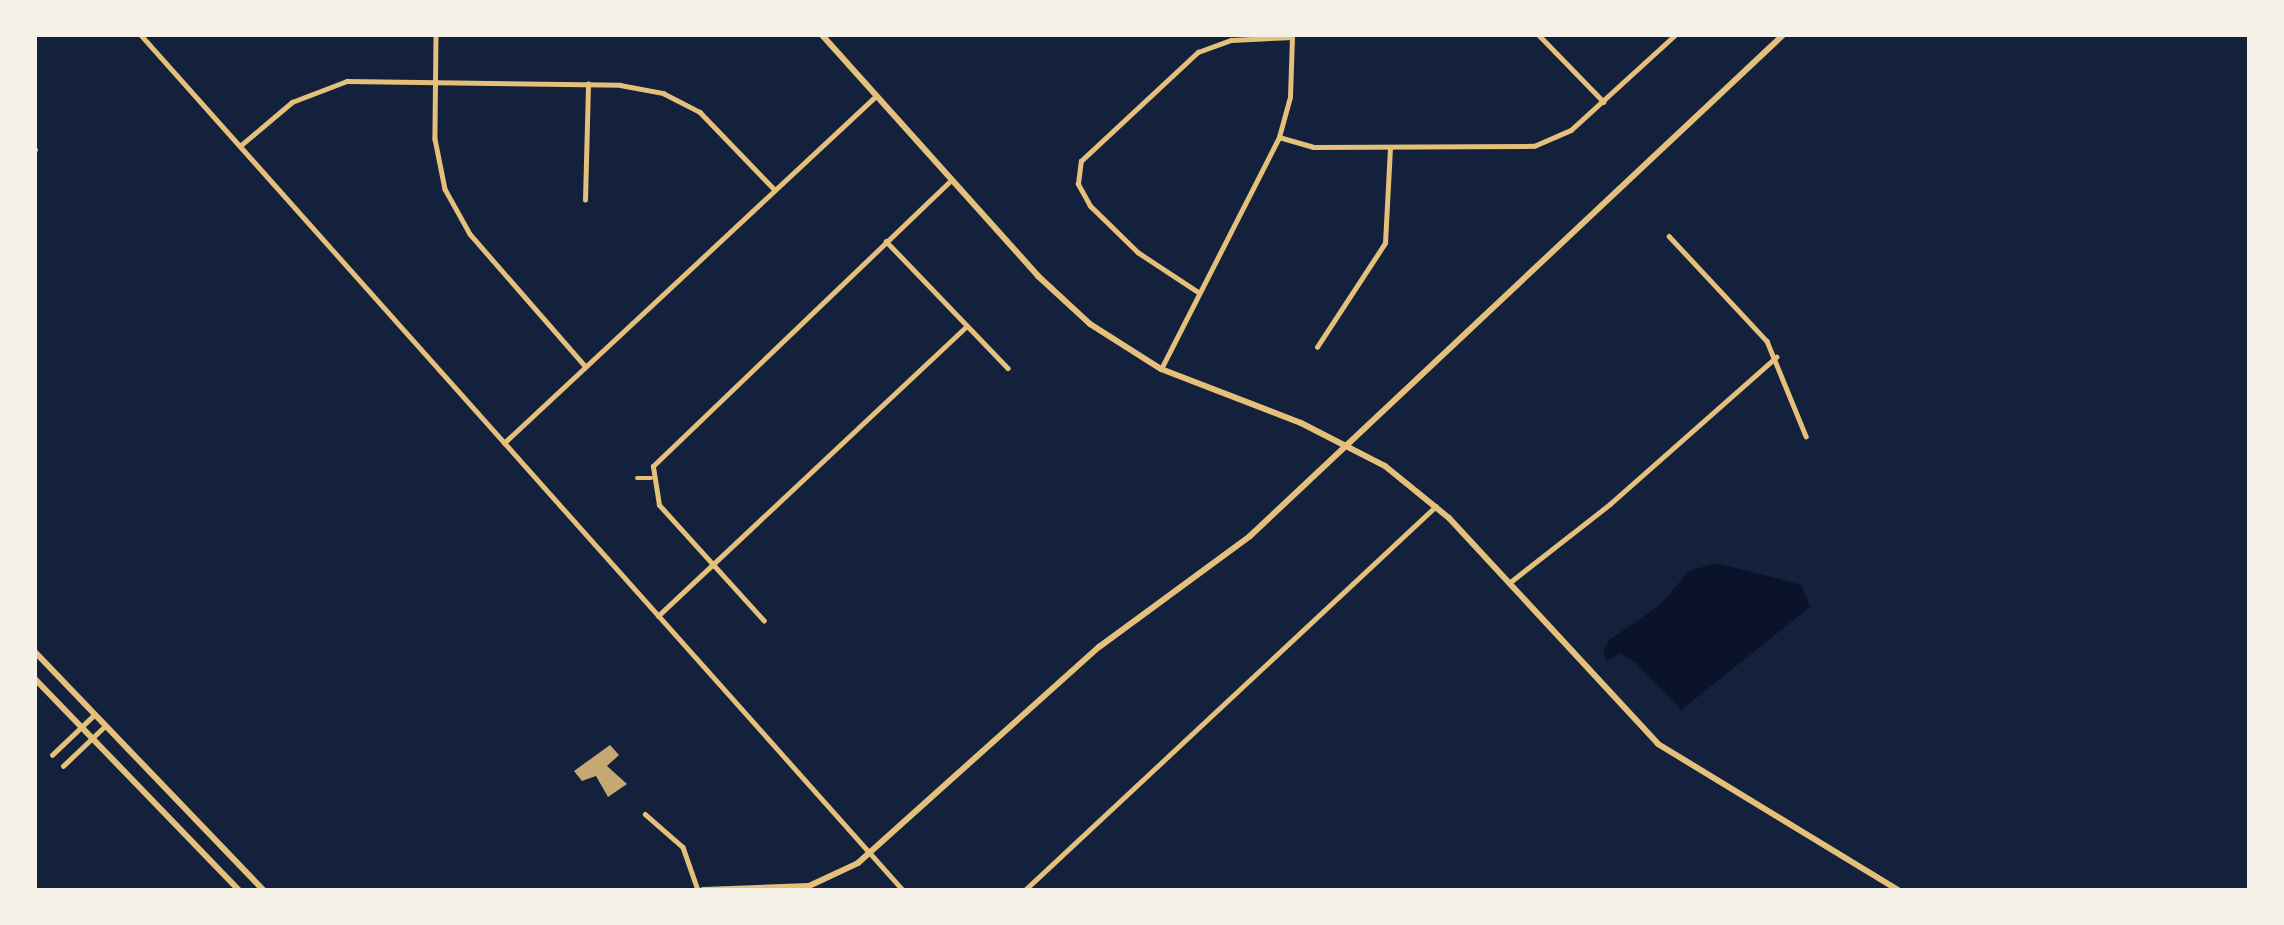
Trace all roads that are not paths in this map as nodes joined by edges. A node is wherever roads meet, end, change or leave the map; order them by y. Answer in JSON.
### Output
{"nodes":[{"id":1,"x":141,"y":35,"type":"edge"},
{"id":2,"x":436,"y":35,"type":"edge"},
{"id":3,"x":823,"y":35,"type":"edge"},
{"id":4,"x":1539,"y":35,"type":"edge"},
{"id":5,"x":1675,"y":35,"type":"edge"},
{"id":6,"x":1783,"y":35,"type":"edge"},
{"id":7,"x":1292,"y":36,"type":"edge"},
{"id":8,"x":435,"y":80,"type":"junction"},
{"id":9,"x":588,"y":84,"type":"junction"},
{"id":10,"x":876,"y":96,"type":"junction"},
{"id":11,"x":1604,"y":102,"type":"junction"},
{"id":12,"x":1279,"y":137,"type":"junction"},
{"id":13,"x":240,"y":146,"type":"junction"},
{"id":14,"x":1390,"y":148,"type":"junction"},
{"id":15,"x":951,"y":180,"type":"junction"},
{"id":16,"x":775,"y":190,"type":"junction"},
{"id":17,"x":585,"y":200,"type":"dead end"},
{"id":18,"x":1669,"y":236,"type":"dead end"},
{"id":19,"x":886,"y":241,"type":"junction"},
{"id":20,"x":1199,"y":293,"type":"junction"},
{"id":21,"x":966,"y":327,"type":"junction"},
{"id":22,"x":1317,"y":347,"type":"dead end"},
{"id":23,"x":1776,"y":357,"type":"junction"},
{"id":24,"x":586,"y":367,"type":"junction"},
{"id":25,"x":1008,"y":368,"type":"dead end"},
{"id":26,"x":1161,"y":369,"type":"junction"},
{"id":27,"x":1806,"y":436,"type":"dead end"},
{"id":28,"x":505,"y":443,"type":"junction"},
{"id":29,"x":1348,"y":445,"type":"junction"},
{"id":30,"x":637,"y":478,"type":"dead end"},
{"id":31,"x":651,"y":478,"type":"junction"},
{"id":32,"x":1436,"y":506,"type":"junction"},
{"id":33,"x":713,"y":565,"type":"junction"},
{"id":34,"x":1508,"y":584,"type":"junction"},
{"id":35,"x":658,"y":616,"type":"junction"},
{"id":36,"x":764,"y":621,"type":"dead end"},
{"id":37,"x":35,"y":652,"type":"edge"},
{"id":38,"x":35,"y":678,"type":"edge"},
{"id":39,"x":93,"y":715,"type":"junction"},
{"id":40,"x":104,"y":727,"type":"junction"},
{"id":41,"x":80,"y":728,"type":"junction"},
{"id":42,"x":91,"y":738,"type":"junction"},
{"id":43,"x":52,"y":755,"type":"dead end"},
{"id":44,"x":63,"y":765,"type":"dead end"},
{"id":45,"x":645,"y":814,"type":"dead end"},
{"id":46,"x":870,"y":853,"type":"junction"},
{"id":47,"x":239,"y":890,"type":"edge"},
{"id":48,"x":263,"y":890,"type":"edge"},
{"id":49,"x":701,"y":890,"type":"edge"},
{"id":50,"x":903,"y":890,"type":"edge"},
{"id":51,"x":1025,"y":890,"type":"edge"},
{"id":52,"x":1898,"y":890,"type":"edge"}],
"edges":[{"from":1,"to":13,"type":"street"},
{"from":2,"to":8,"type":"street"},
{"from":3,"to":10,"type":"main road"},
{"from":4,"to":11,"type":"street"},
{"from":5,"to":11,"type":"street"},
{"from":6,"to":29,"type":"main road"},
{"from":7,"to":12,"type":"street"},
{"from":7,"to":20,"type":"street"},
{"from":8,"to":9,"type":"street"},
{"from":8,"to":13,"type":"street"},
{"from":8,"to":24,"type":"street"},
{"from":9,"to":16,"type":"street"},
{"from":9,"to":17,"type":"street"},
{"from":10,"to":15,"type":"main road"},
{"from":10,"to":16,"type":"street"},
{"from":11,"to":14,"type":"street"},
{"from":12,"to":14,"type":"street"},
{"from":12,"to":20,"type":"street"},
{"from":13,"to":28,"type":"street"},
{"from":14,"to":22,"type":"street"},
{"from":15,"to":19,"type":"street"},
{"from":15,"to":26,"type":"main road"},
{"from":16,"to":24,"type":"street"},
{"from":18,"to":23,"type":"street"},
{"from":19,"to":21,"type":"street"},
{"from":19,"to":31,"type":"street"},
{"from":20,"to":26,"type":"street"},
{"from":21,"to":25,"type":"street"},
{"from":21,"to":33,"type":"street"},
{"from":23,"to":27,"type":"street"},
{"from":23,"to":34,"type":"street"},
{"from":24,"to":28,"type":"street"},
{"from":26,"to":29,"type":"main road"},
{"from":28,"to":35,"type":"street"},
{"from":29,"to":32,"type":"main road"},
{"from":29,"to":46,"type":"main road"},
{"from":30,"to":31,"type":"street"},
{"from":31,"to":33,"type":"street"},
{"from":32,"to":34,"type":"main road"},
{"from":32,"to":51,"type":"street"},
{"from":33,"to":35,"type":"street"},
{"from":33,"to":36,"type":"street"},
{"from":34,"to":52,"type":"main road"},
{"from":35,"to":46,"type":"street"},
{"from":37,"to":39,"type":"main road"},
{"from":38,"to":41,"type":"main road"},
{"from":39,"to":40,"type":"main road"},
{"from":39,"to":41,"type":"street"},
{"from":40,"to":42,"type":"street"},
{"from":40,"to":48,"type":"main road"},
{"from":41,"to":42,"type":"main road"},
{"from":41,"to":43,"type":"street"},
{"from":42,"to":44,"type":"street"},
{"from":42,"to":47,"type":"main road"},
{"from":45,"to":49,"type":"street"},
{"from":46,"to":49,"type":"main road"},
{"from":46,"to":50,"type":"street"}]}
